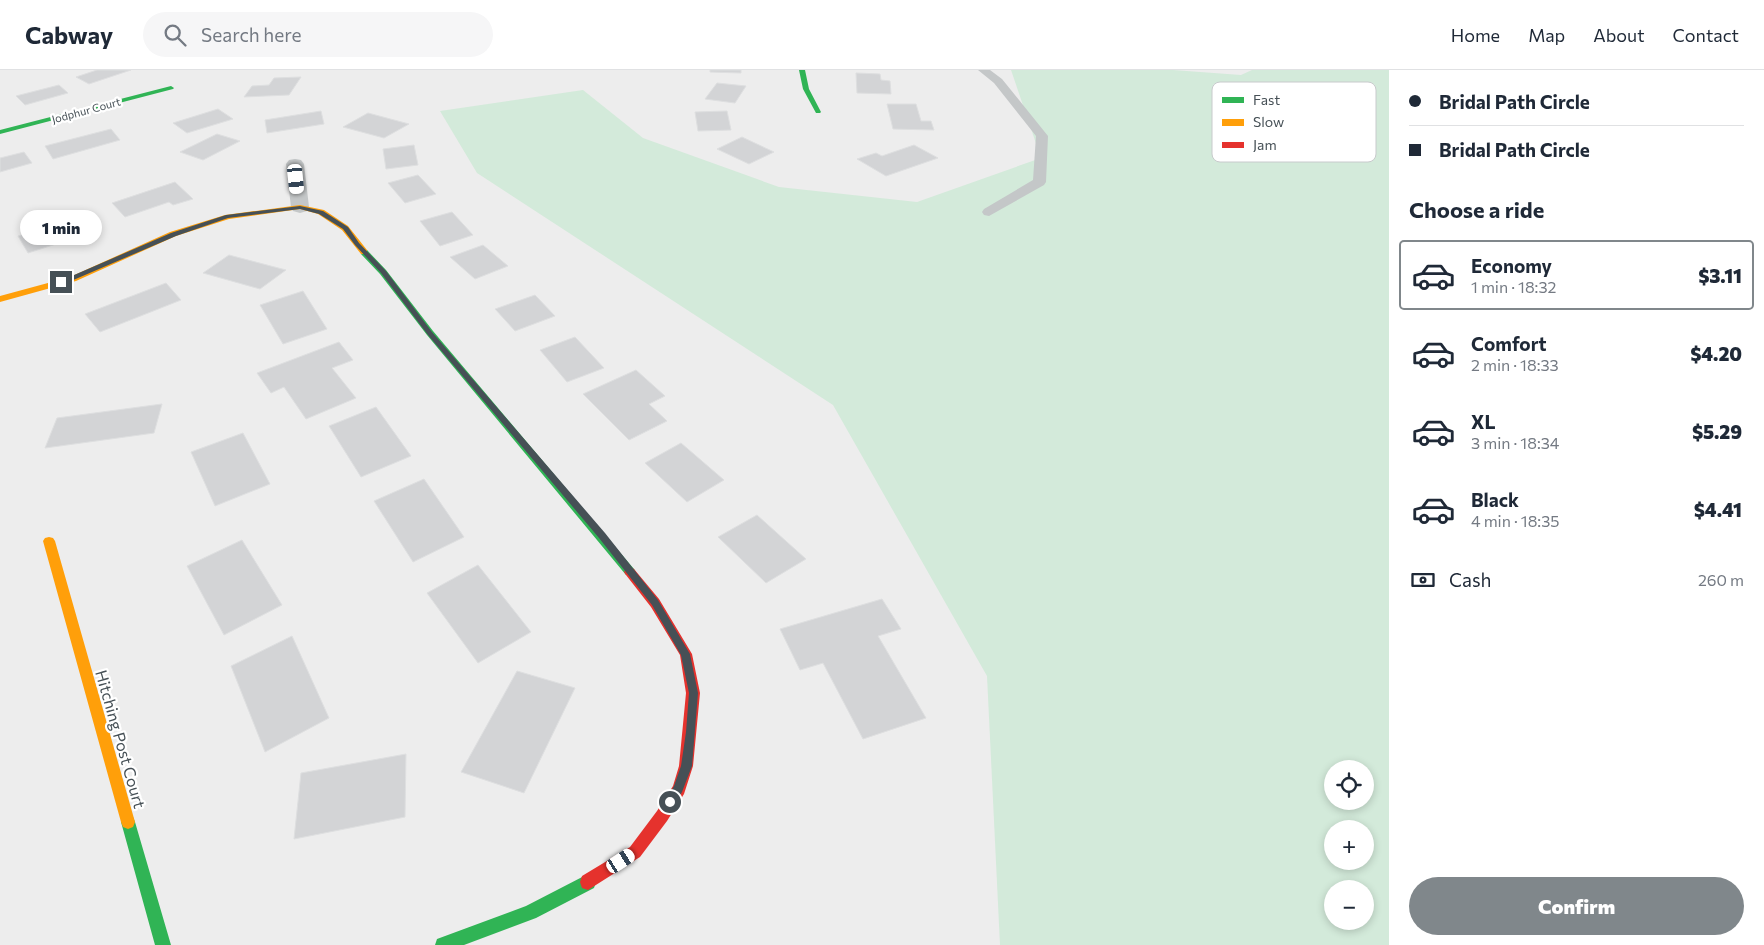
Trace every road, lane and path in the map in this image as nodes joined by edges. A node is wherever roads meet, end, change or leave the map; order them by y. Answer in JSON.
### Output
{"nodes":[{"id":1,"x":802,"y":70,"type":"edge"},
{"id":2,"x":984,"y":70,"type":"edge"},
{"id":3,"x":172,"y":88,"type":"dead end"},
{"id":4,"x":818,"y":112,"type":"dead end"},
{"id":5,"x":0,"y":132,"type":"edge"},
{"id":6,"x":295,"y":164,"type":"dead end"},
{"id":7,"x":300,"y":207,"type":"junction"},
{"id":8,"x":990,"y":212,"type":"dead end"},
{"id":9,"x":0,"y":299,"type":"edge"},
{"id":10,"x":49,"y":541,"type":"dead end"},
{"id":11,"x":162,"y":945,"type":"edge"},
{"id":12,"x":443,"y":945,"type":"edge"}],
"edges":[{"from":1,"to":4,"type":"street"},
{"from":2,"to":8,"type":"lane"},
{"from":3,"to":5,"type":"street","name":"Jodphur Court"},
{"from":6,"to":7,"type":"street"},
{"from":7,"to":9,"type":"street"},
{"from":7,"to":12,"type":"street"},
{"from":10,"to":11,"type":"street","name":"Hitching Post Court"}]}
